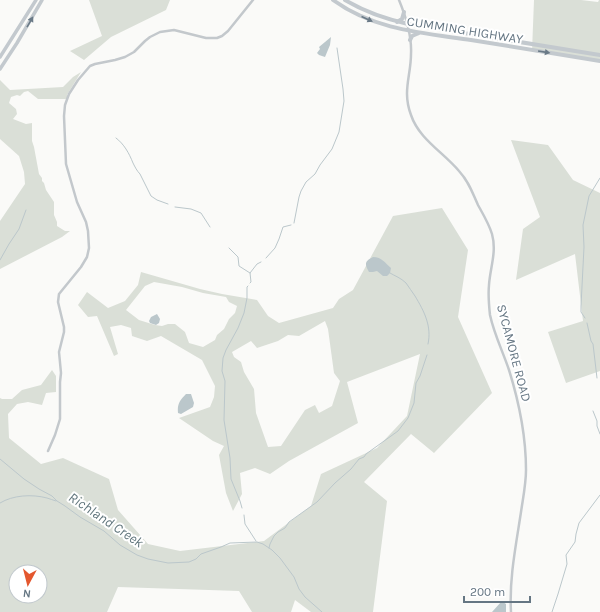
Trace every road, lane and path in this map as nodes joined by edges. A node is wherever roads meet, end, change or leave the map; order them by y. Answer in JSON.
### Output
{"nodes":[{"id":1,"x":36,"y":0,"type":"edge"},
{"id":2,"x":42,"y":0,"type":"edge"},
{"id":3,"x":253,"y":0,"type":"edge"},
{"id":4,"x":333,"y":0,"type":"edge"},
{"id":5,"x":345,"y":0,"type":"edge"},
{"id":6,"x":399,"y":0,"type":"edge"},
{"id":7,"x":404,"y":12,"type":"junction"},
{"id":8,"x":397,"y":22,"type":"junction"},
{"id":9,"x":408,"y":24,"type":"junction"},
{"id":10,"x":408,"y":31,"type":"junction"},
{"id":11,"x":420,"y":33,"type":"junction"},
{"id":12,"x":410,"y":40,"type":"junction"},
{"id":13,"x":600,"y":55,"type":"edge"},
{"id":14,"x":0,"y":58,"type":"edge"},
{"id":15,"x":600,"y":61,"type":"edge"},
{"id":16,"x":0,"y":69,"type":"edge"},
{"id":17,"x":48,"y":451,"type":"dead end"},
{"id":18,"x":511,"y":612,"type":"edge"}],
"edges":[{"from":1,"to":14,"type":"main road"},
{"from":16,"to":2,"type":"main road","one_way":true},
{"from":3,"to":17,"type":"street"},
{"from":4,"to":10,"type":"highway","name":"CUMMING HIGHWAY","one_way":true},
{"from":5,"to":8,"type":"highway","name":"CUMMING HIGHWAY"},
{"from":6,"to":7,"type":"street","name":"SYCAMORE ROAD"},
{"from":7,"to":8,"type":"highway"},
{"from":7,"to":9,"type":"street","name":"SYCAMORE ROAD"},
{"from":8,"to":9,"type":"highway","name":"CUMMING HIGHWAY"},
{"from":9,"to":10,"type":"street","name":"SYCAMORE ROAD"},
{"from":9,"to":13,"type":"highway","name":"CUMMING HIGHWAY"},
{"from":10,"to":11,"type":"highway","name":"CUMMING HIGHWAY"},
{"from":10,"to":12,"type":"street","name":"SYCAMORE ROAD"},
{"from":11,"to":12,"type":"highway"},
{"from":11,"to":15,"type":"highway","name":"CUMMING HIGHWAY","one_way":true},
{"from":12,"to":18,"type":"street","name":"SYCAMORE ROAD"}]}
